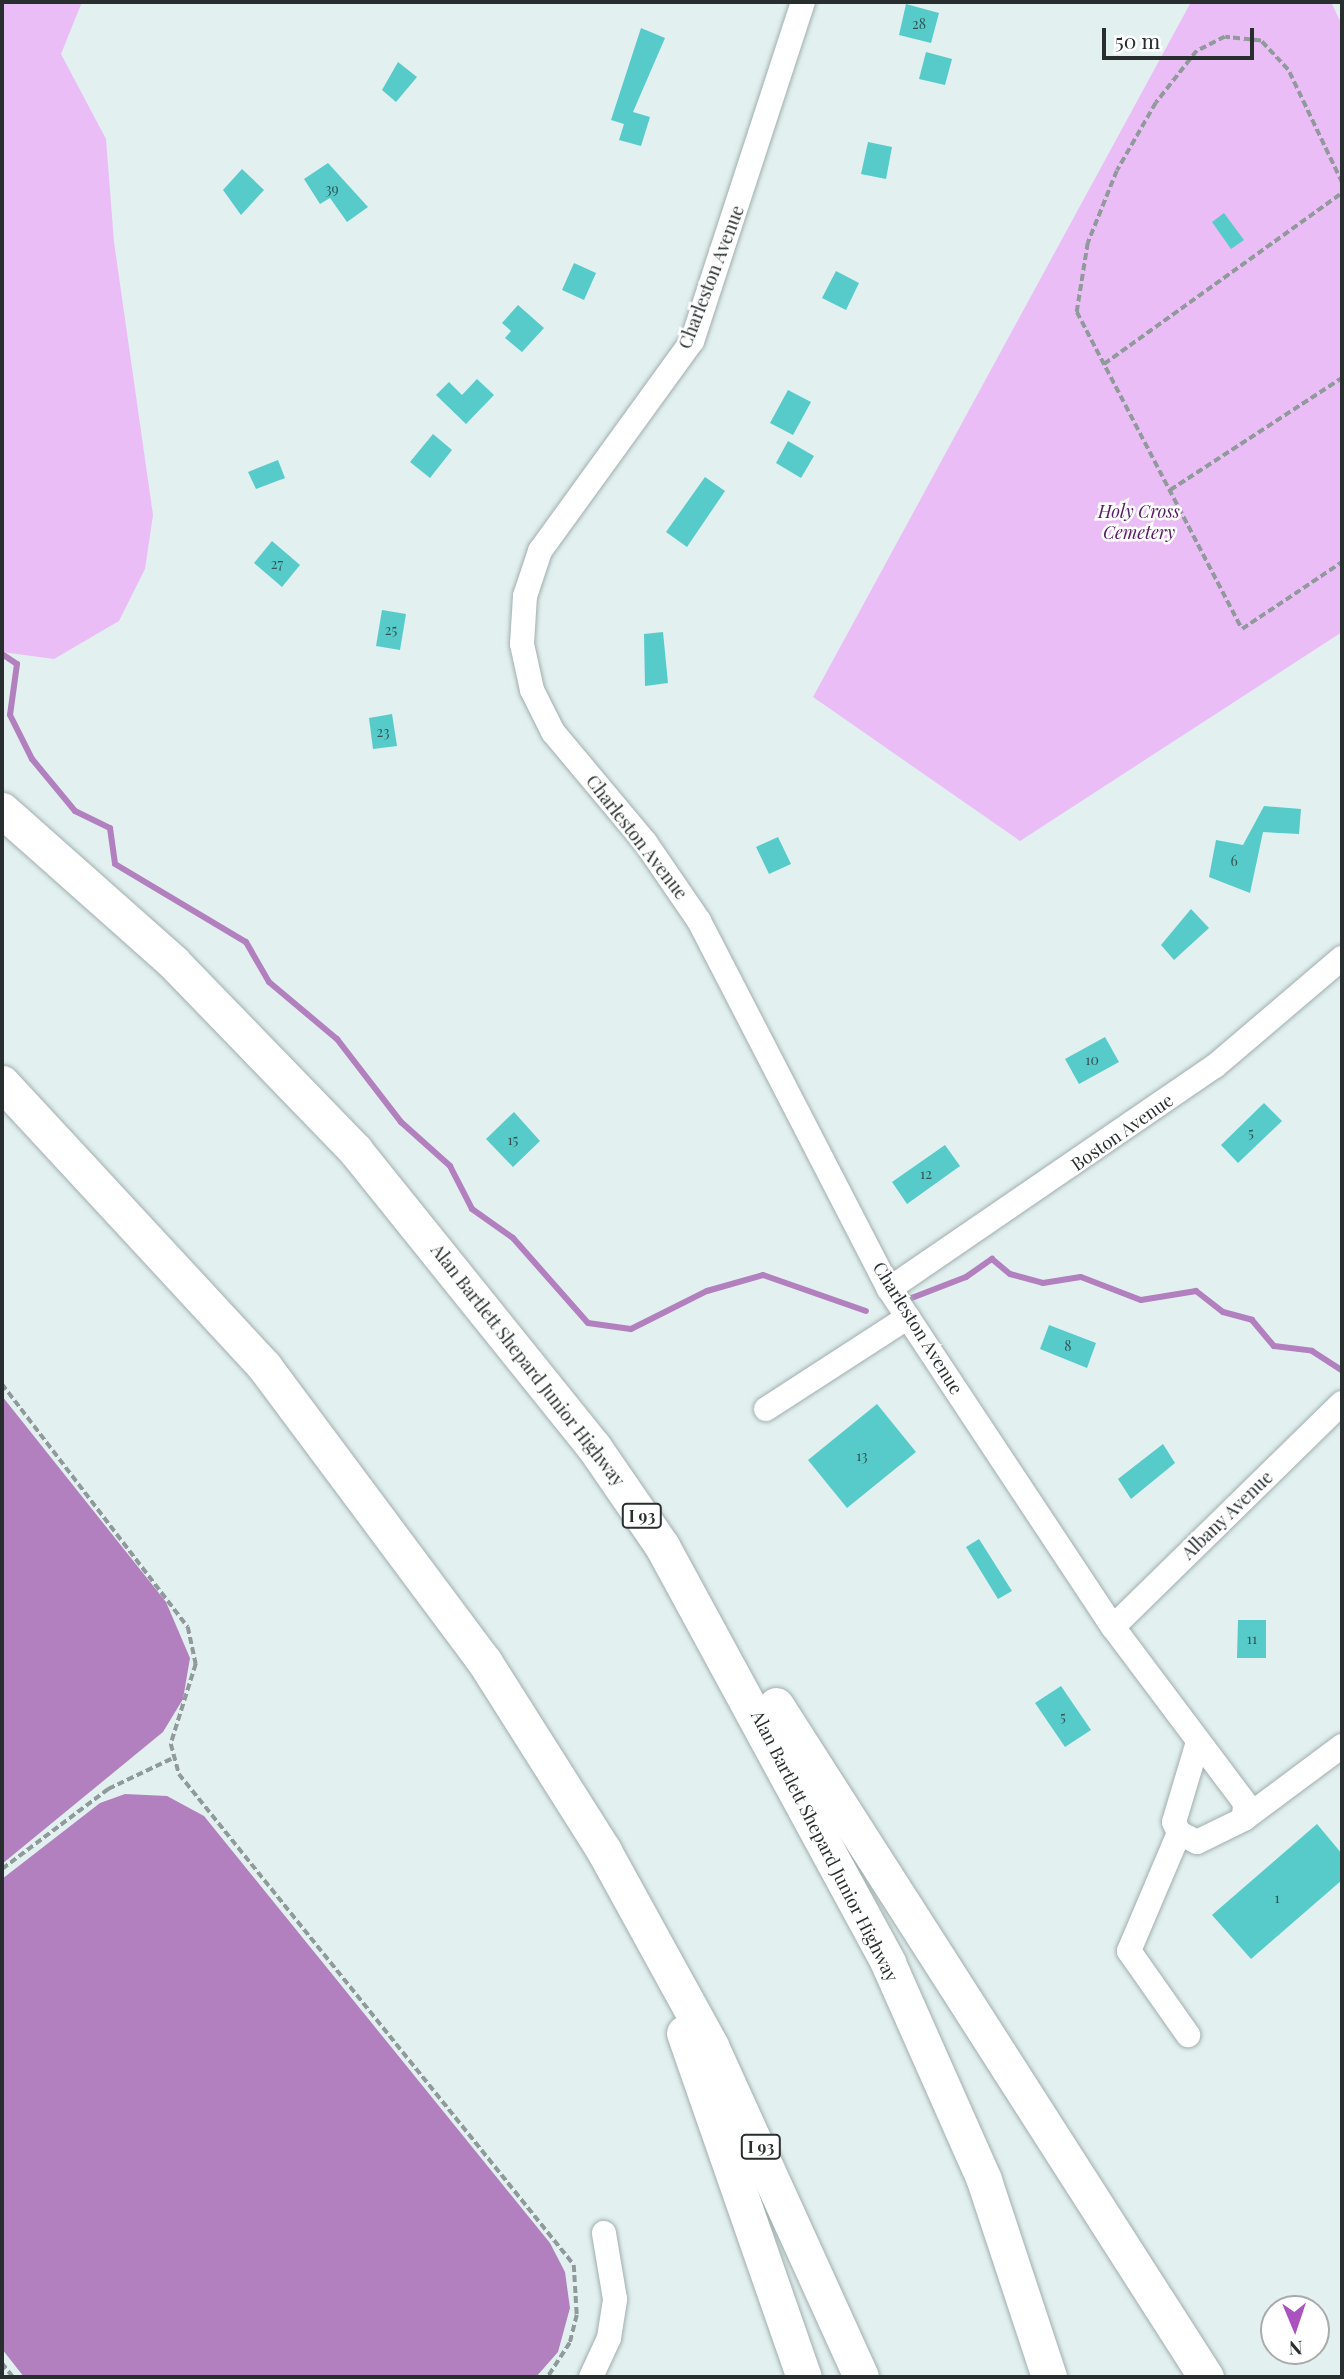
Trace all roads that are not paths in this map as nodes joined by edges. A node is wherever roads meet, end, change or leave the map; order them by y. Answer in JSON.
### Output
{"nodes":[{"id":1,"x":803,"y":2,"type":"edge"},
{"id":2,"x":2,"y":810,"type":"edge"},
{"id":3,"x":1342,"y":958,"type":"edge"},
{"id":4,"x":2,"y":1083,"type":"edge"},
{"id":5,"x":889,"y":1289,"type":"junction"},
{"id":6,"x":908,"y":1317,"type":"junction"},
{"id":7,"x":1342,"y":1403,"type":"edge"},
{"id":8,"x":766,"y":1409,"type":"dead end"},
{"id":9,"x":662,"y":1546,"type":"junction"},
{"id":10,"x":1112,"y":1627,"type":"junction"},
{"id":11,"x":1198,"y":1742,"type":"junction"},
{"id":12,"x":1342,"y":1746,"type":"edge"},
{"id":13,"x":1244,"y":1819,"type":"junction"},
{"id":14,"x":1179,"y":1833,"type":"junction"},
{"id":15,"x":646,"y":1924,"type":"junction"},
{"id":16,"x":1188,"y":2035,"type":"dead end"},
{"id":17,"x":604,"y":2233,"type":"dead end"},
{"id":18,"x":591,"y":2377,"type":"edge"},
{"id":19,"x":804,"y":2377,"type":"edge"},
{"id":20,"x":860,"y":2377,"type":"edge"},
{"id":21,"x":1049,"y":2377,"type":"edge"},
{"id":22,"x":1206,"y":2377,"type":"edge"}],
"edges":[{"from":1,"to":5,"type":"street","name":"Charleston Avenue"},
{"from":2,"to":9,"type":"highway","name":"Alan Bartlett Shepard Junior Highway","number":"I 93"},
{"from":3,"to":5,"type":"street","name":"Boston Avenue"},
{"from":4,"to":15,"type":"highway","number":"I 93"},
{"from":5,"to":6,"type":"street","name":"Charleston Avenue"},
{"from":6,"to":8,"type":"street"},
{"from":6,"to":10,"type":"street","name":"Charleston Avenue"},
{"from":7,"to":10,"type":"street","name":"Albany Avenue"},
{"from":9,"to":21,"type":"highway","name":"Alan Bartlett Shepard Junior Highway","number":"I 93"},
{"from":9,"to":22,"type":"highway"},
{"from":10,"to":11,"type":"street","name":"Charleston Avenue"},
{"from":11,"to":13,"type":"street","name":"Charleston Avenue"},
{"from":11,"to":14,"type":"street"},
{"from":12,"to":13,"type":"street"},
{"from":13,"to":14,"type":"street"},
{"from":14,"to":16,"type":"street"},
{"from":15,"to":19,"type":"highway"},
{"from":15,"to":20,"type":"highway","number":"I 93"},
{"from":17,"to":18,"type":"street"}]}
